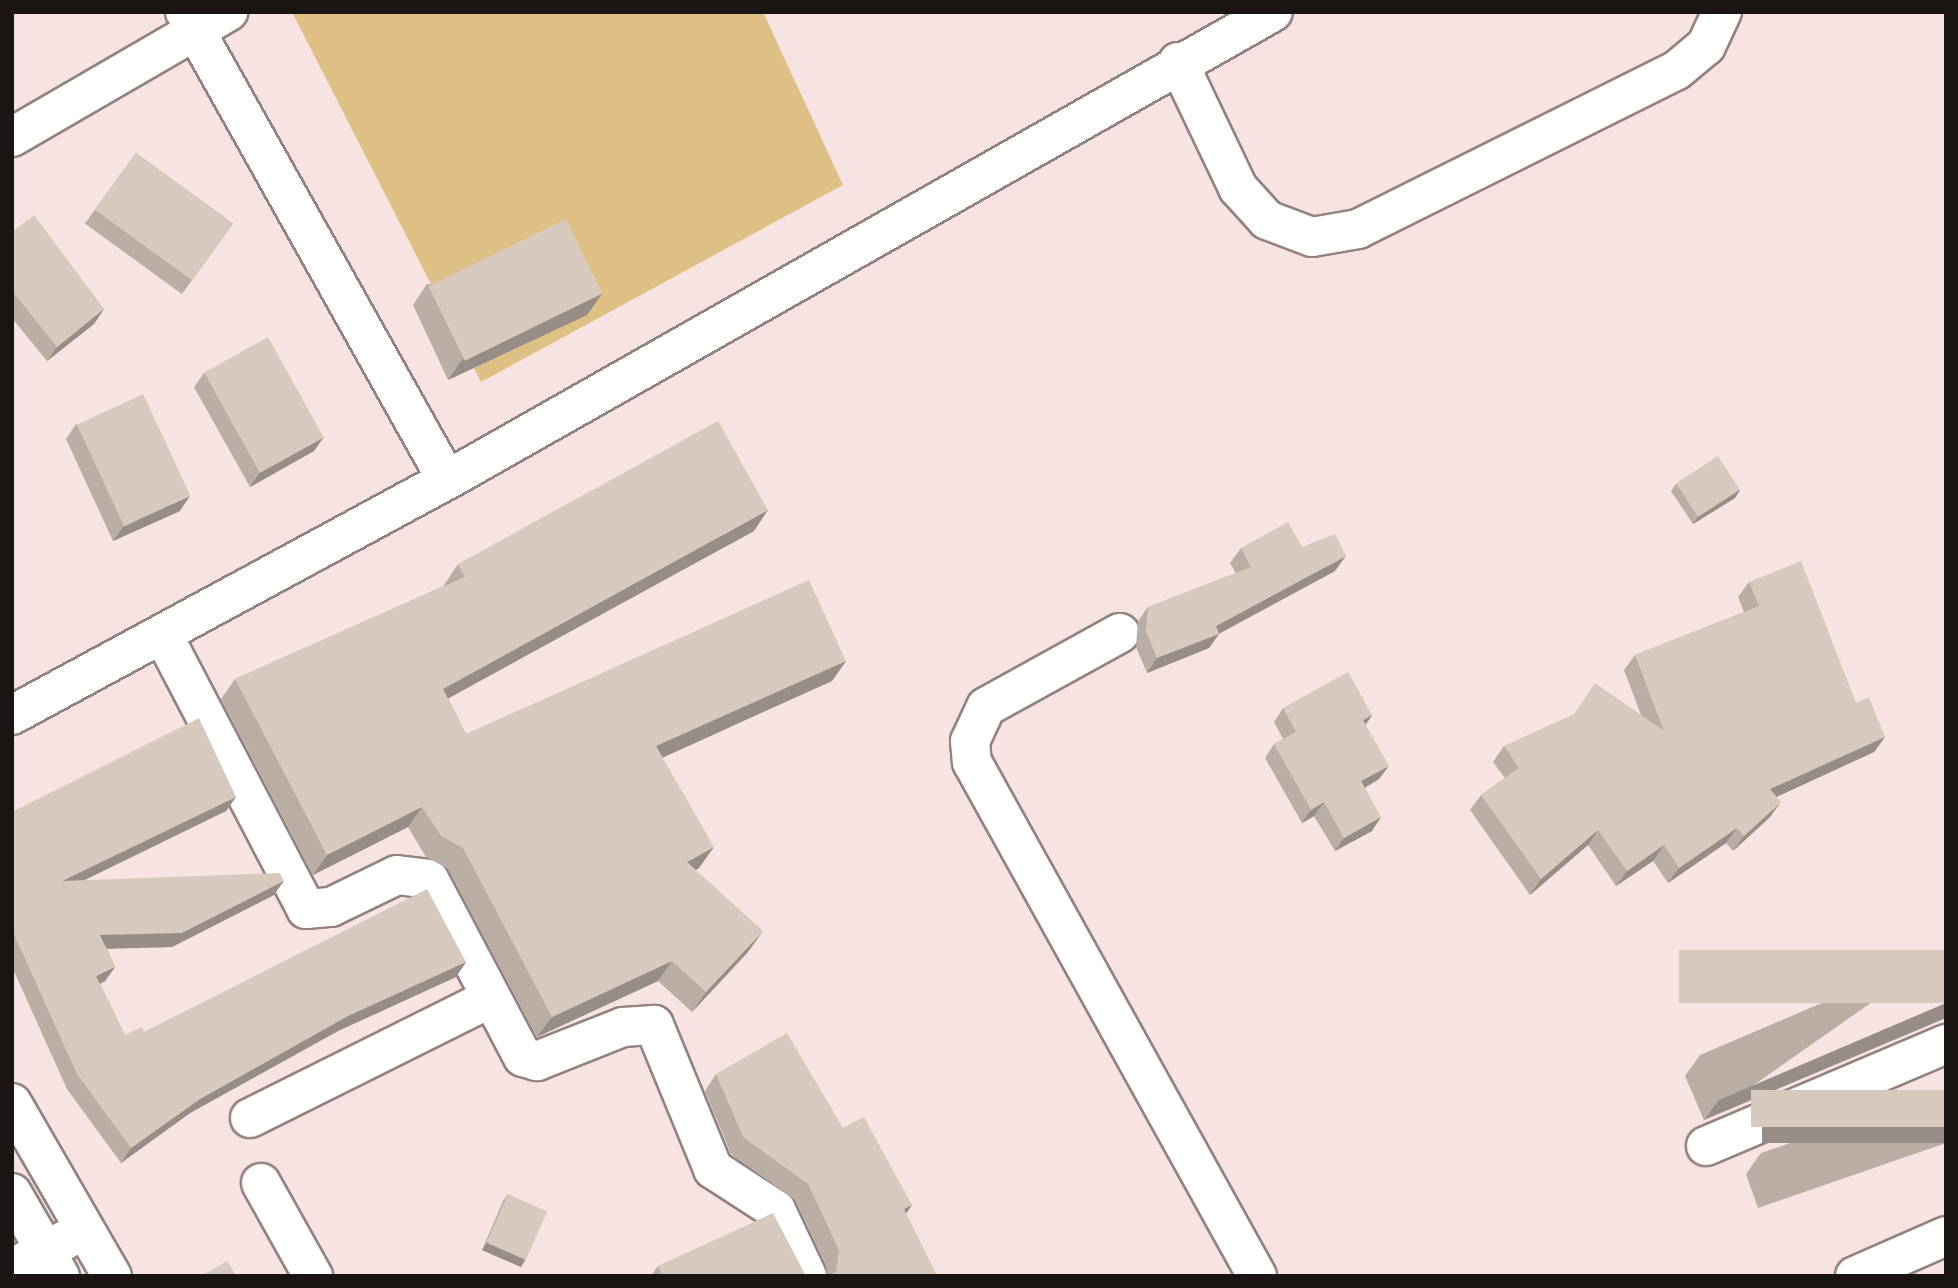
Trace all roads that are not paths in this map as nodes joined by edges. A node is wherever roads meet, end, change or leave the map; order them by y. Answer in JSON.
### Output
{"nodes":[{"id":1,"x":228,"y":12,"type":"edge"},
{"id":2,"x":1273,"y":12,"type":"edge"},
{"id":3,"x":1723,"y":12,"type":"edge"},
{"id":4,"x":190,"y":22,"type":"edge"},
{"id":5,"x":1178,"y":62,"type":"junction"},
{"id":6,"x":12,"y":137,"type":"edge"},
{"id":7,"x":447,"y":480,"type":"junction"},
{"id":8,"x":1120,"y":634,"type":"dead end"},
{"id":9,"x":164,"y":637,"type":"junction"},
{"id":10,"x":12,"y":715,"type":"edge"},
{"id":11,"x":491,"y":998,"type":"junction"},
{"id":12,"x":1946,"y":1044,"type":"edge"},
{"id":13,"x":12,"y":1103,"type":"edge"},
{"id":14,"x":250,"y":1118,"type":"dead end"},
{"id":15,"x":22,"y":1143,"type":"edge"},
{"id":16,"x":1706,"y":1146,"type":"dead end"},
{"id":17,"x":261,"y":1183,"type":"dead end"},
{"id":18,"x":12,"y":1193,"type":"edge"},
{"id":19,"x":85,"y":1230,"type":"junction"},
{"id":20,"x":1946,"y":1236,"type":"edge"},
{"id":21,"x":39,"y":1265,"type":"edge"},
{"id":22,"x":112,"y":1276,"type":"edge"},
{"id":23,"x":313,"y":1276,"type":"edge"},
{"id":24,"x":807,"y":1276,"type":"edge"},
{"id":25,"x":1257,"y":1276,"type":"edge"},
{"id":26,"x":1855,"y":1276,"type":"edge"}],
"edges":[{"from":1,"to":4,"type":"street"},
{"from":2,"to":5,"type":"street"},
{"from":3,"to":5,"type":"street"},
{"from":4,"to":6,"type":"street"},
{"from":4,"to":7,"type":"street"},
{"from":5,"to":7,"type":"street"},
{"from":7,"to":9,"type":"street"},
{"from":8,"to":25,"type":"street"},
{"from":9,"to":10,"type":"street"},
{"from":9,"to":11,"type":"street"},
{"from":11,"to":14,"type":"street"},
{"from":11,"to":24,"type":"street"},
{"from":12,"to":16,"type":"street"},
{"from":13,"to":15,"type":"street"},
{"from":15,"to":19,"type":"street"},
{"from":17,"to":23,"type":"street"},
{"from":18,"to":21,"type":"street"},
{"from":19,"to":21,"type":"street"},
{"from":19,"to":22,"type":"street"},
{"from":20,"to":26,"type":"street"}]}
